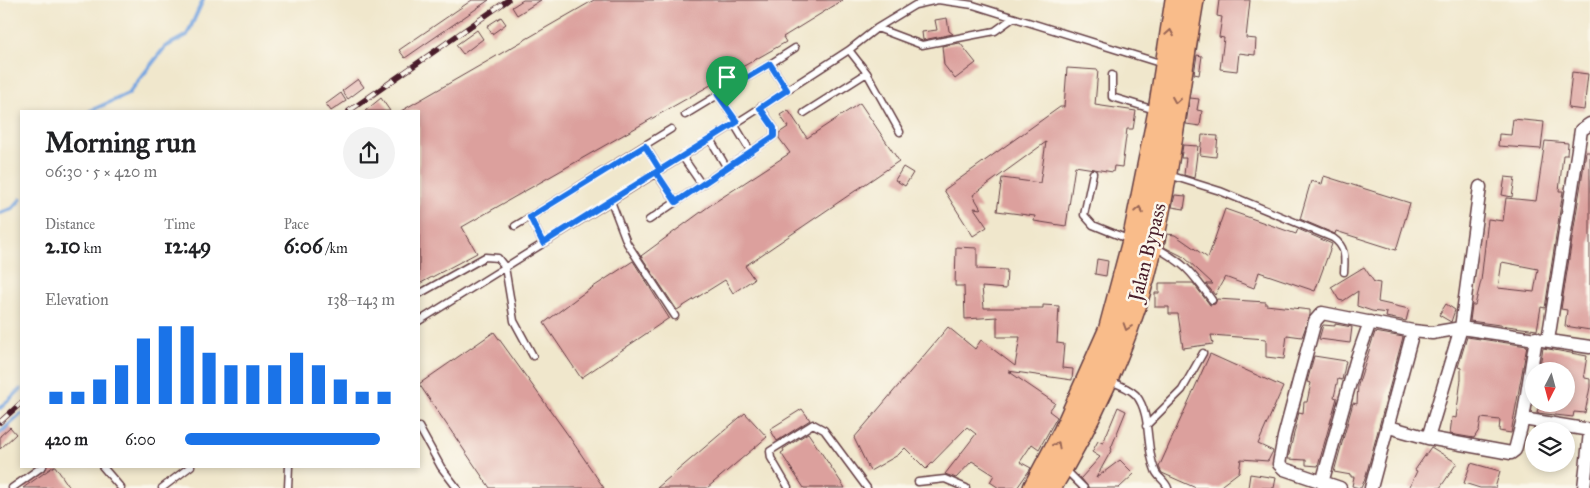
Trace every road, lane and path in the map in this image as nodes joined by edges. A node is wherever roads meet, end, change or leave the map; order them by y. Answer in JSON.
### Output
{"nodes":[{"id":1,"x":1176,"y":0,"type":"edge"},
{"id":2,"x":1193,"y":0,"type":"edge"},
{"id":3,"x":913,"y":3,"type":"edge"},
{"id":4,"x":1013,"y":18,"type":"junction"},
{"id":5,"x":877,"y":28,"type":"junction"},
{"id":6,"x":795,"y":48,"type":"dead end"},
{"id":7,"x":849,"y":50,"type":"junction"},
{"id":8,"x":770,"y":64,"type":"junction"},
{"id":9,"x":1173,"y":66,"type":"junction"},
{"id":10,"x":867,"y":73,"type":"junction"},
{"id":11,"x":1112,"y":75,"type":"dead end"},
{"id":12,"x":787,"y":90,"type":"junction"},
{"id":13,"x":718,"y":95,"type":"junction"},
{"id":14,"x":760,"y":108,"type":"junction"},
{"id":15,"x":1159,"y":111,"type":"junction"},
{"id":16,"x":804,"y":113,"type":"dead end"},
{"id":17,"x":684,"y":115,"type":"dead end"},
{"id":18,"x":736,"y":123,"type":"junction"},
{"id":19,"x":1590,"y":124,"type":"edge"},
{"id":20,"x":671,"y":129,"type":"dead end"},
{"id":21,"x":900,"y":132,"type":"dead end"},
{"id":22,"x":710,"y":139,"type":"junction"},
{"id":23,"x":645,"y":146,"type":"junction"},
{"id":24,"x":751,"y":152,"type":"junction"},
{"id":25,"x":682,"y":156,"type":"junction"},
{"id":26,"x":727,"y":168,"type":"junction"},
{"id":27,"x":658,"y":172,"type":"junction"},
{"id":28,"x":1093,"y":173,"type":"dead end"},
{"id":29,"x":1165,"y":174,"type":"junction"},
{"id":30,"x":702,"y":185,"type":"junction"},
{"id":31,"x":1480,"y":187,"type":"dead end"},
{"id":32,"x":611,"y":201,"type":"junction"},
{"id":33,"x":676,"y":202,"type":"junction"},
{"id":34,"x":530,"y":217,"type":"junction"},
{"id":35,"x":650,"y":220,"type":"dead end"},
{"id":36,"x":515,"y":226,"type":"dead end"},
{"id":37,"x":543,"y":243,"type":"junction"},
{"id":38,"x":1142,"y":243,"type":"junction"},
{"id":39,"x":505,"y":267,"type":"junction"},
{"id":40,"x":1344,"y":272,"type":"dead end"},
{"id":41,"x":420,"y":293,"type":"edge"},
{"id":42,"x":1212,"y":300,"type":"dead end"},
{"id":43,"x":675,"y":316,"type":"dead end"},
{"id":44,"x":420,"y":320,"type":"edge"},
{"id":45,"x":1370,"y":322,"type":"junction"},
{"id":46,"x":1461,"y":328,"type":"junction"},
{"id":47,"x":1413,"y":331,"type":"junction"},
{"id":48,"x":1542,"y":339,"type":"junction"},
{"id":49,"x":1590,"y":347,"type":"edge"},
{"id":50,"x":1203,"y":353,"type":"dead end"},
{"id":51,"x":533,"y":356,"type":"dead end"},
{"id":52,"x":1105,"y":379,"type":"junction"},
{"id":53,"x":1523,"y":420,"type":"junction"},
{"id":54,"x":1146,"y":426,"type":"junction"},
{"id":55,"x":1389,"y":427,"type":"junction"},
{"id":56,"x":420,"y":429,"type":"edge"},
{"id":57,"x":1590,"y":431,"type":"edge"},
{"id":58,"x":1428,"y":438,"type":"junction"},
{"id":59,"x":1063,"y":467,"type":"junction"},
{"id":60,"x":40,"y":468,"type":"edge"},
{"id":61,"x":104,"y":468,"type":"edge"},
{"id":62,"x":188,"y":468,"type":"edge"},
{"id":63,"x":289,"y":468,"type":"edge"},
{"id":64,"x":918,"y":482,"type":"dead end"},
{"id":65,"x":1322,"y":483,"type":"junction"},
{"id":66,"x":788,"y":487,"type":"edge"},
{"id":67,"x":12,"y":488,"type":"edge"},
{"id":68,"x":121,"y":488,"type":"edge"},
{"id":69,"x":162,"y":488,"type":"edge"},
{"id":70,"x":288,"y":488,"type":"edge"},
{"id":71,"x":458,"y":488,"type":"edge"},
{"id":72,"x":867,"y":488,"type":"edge"},
{"id":73,"x":966,"y":488,"type":"edge"},
{"id":74,"x":1034,"y":488,"type":"edge"},
{"id":75,"x":1050,"y":488,"type":"edge"},
{"id":76,"x":1084,"y":488,"type":"edge"},
{"id":77,"x":1168,"y":488,"type":"edge"},
{"id":78,"x":1340,"y":488,"type":"edge"},
{"id":79,"x":1371,"y":488,"type":"edge"},
{"id":80,"x":1584,"y":488,"type":"edge"}],
"edges":[{"from":9,"to":1,"type":"highway","name":"Jalan Bypass","one_way":true},
{"from":2,"to":9,"type":"highway","name":"Jalan Bypass"},
{"from":3,"to":4,"type":"lane"},
{"from":3,"to":5,"type":"lane"},
{"from":4,"to":5,"type":"lane"},
{"from":4,"to":9,"type":"lane"},
{"from":5,"to":7,"type":"lane"},
{"from":6,"to":8,"type":"lane"},
{"from":7,"to":10,"type":"lane"},
{"from":7,"to":12,"type":"lane"},
{"from":8,"to":12,"type":"lane"},
{"from":8,"to":13,"type":"lane"},
{"from":9,"to":15,"type":"highway","name":"Jalan Bypass"},
{"from":9,"to":29,"type":"highway","name":"Jalan Bypass","one_way":true},
{"from":10,"to":16,"type":"lane"},
{"from":10,"to":21,"type":"lane"},
{"from":11,"to":15,"type":"lane"},
{"from":12,"to":14,"type":"lane"},
{"from":13,"to":17,"type":"lane"},
{"from":13,"to":18,"type":"lane"},
{"from":14,"to":18,"type":"lane"},
{"from":14,"to":24,"type":"lane"},
{"from":38,"to":15,"type":"highway","name":"Jalan Bypass","one_way":true},
{"from":18,"to":22,"type":"lane"},
{"from":18,"to":24,"type":"lane"},
{"from":19,"to":48,"type":"street"},
{"from":20,"to":23,"type":"lane"},
{"from":22,"to":25,"type":"lane"},
{"from":22,"to":26,"type":"lane"},
{"from":23,"to":27,"type":"lane"},
{"from":23,"to":34,"type":"lane"},
{"from":24,"to":26,"type":"lane"},
{"from":25,"to":27,"type":"lane"},
{"from":25,"to":30,"type":"lane"},
{"from":26,"to":30,"type":"lane"},
{"from":27,"to":32,"type":"lane"},
{"from":27,"to":33,"type":"lane"},
{"from":28,"to":38,"type":"lane"},
{"from":29,"to":38,"type":"highway","name":"Jalan Bypass"},
{"from":29,"to":40,"type":"lane"},
{"from":30,"to":33,"type":"lane"},
{"from":31,"to":46,"type":"street"},
{"from":32,"to":37,"type":"lane"},
{"from":32,"to":43,"type":"lane"},
{"from":33,"to":35,"type":"lane"},
{"from":34,"to":36,"type":"lane"},
{"from":34,"to":37,"type":"lane"},
{"from":37,"to":39,"type":"lane"},
{"from":38,"to":42,"type":"lane"},
{"from":38,"to":52,"type":"highway","name":"Jalan Bypass","one_way":true},
{"from":74,"to":38,"type":"highway","name":"Jalan Bypass","one_way":true},
{"from":39,"to":41,"type":"lane"},
{"from":39,"to":44,"type":"lane"},
{"from":39,"to":51,"type":"lane"},
{"from":45,"to":47,"type":"street"},
{"from":45,"to":65,"type":"street"},
{"from":45,"to":65,"type":"street"},
{"from":46,"to":47,"type":"street"},
{"from":46,"to":48,"type":"street"},
{"from":46,"to":58,"type":"street"},
{"from":47,"to":55,"type":"street"},
{"from":48,"to":49,"type":"street"},
{"from":48,"to":53,"type":"street"},
{"from":50,"to":54,"type":"lane"},
{"from":52,"to":54,"type":"lane"},
{"from":52,"to":59,"type":"highway","name":"Jalan Bypass"},
{"from":53,"to":57,"type":"street"},
{"from":53,"to":58,"type":"street"},
{"from":54,"to":77,"type":"lane"},
{"from":55,"to":58,"type":"street"},
{"from":55,"to":79,"type":"street"},
{"from":56,"to":71,"type":"lane"},
{"from":57,"to":80,"type":"street"},
{"from":59,"to":75,"type":"highway","name":"Jalan Bypass"},
{"from":59,"to":76,"type":"lane"},
{"from":60,"to":67,"type":"lane"},
{"from":61,"to":68,"type":"lane"},
{"from":62,"to":69,"type":"lane"},
{"from":63,"to":70,"type":"lane"},
{"from":64,"to":73,"type":"lane"},
{"from":65,"to":78,"type":"street"},
{"from":66,"to":72,"type":"lane"}]}
